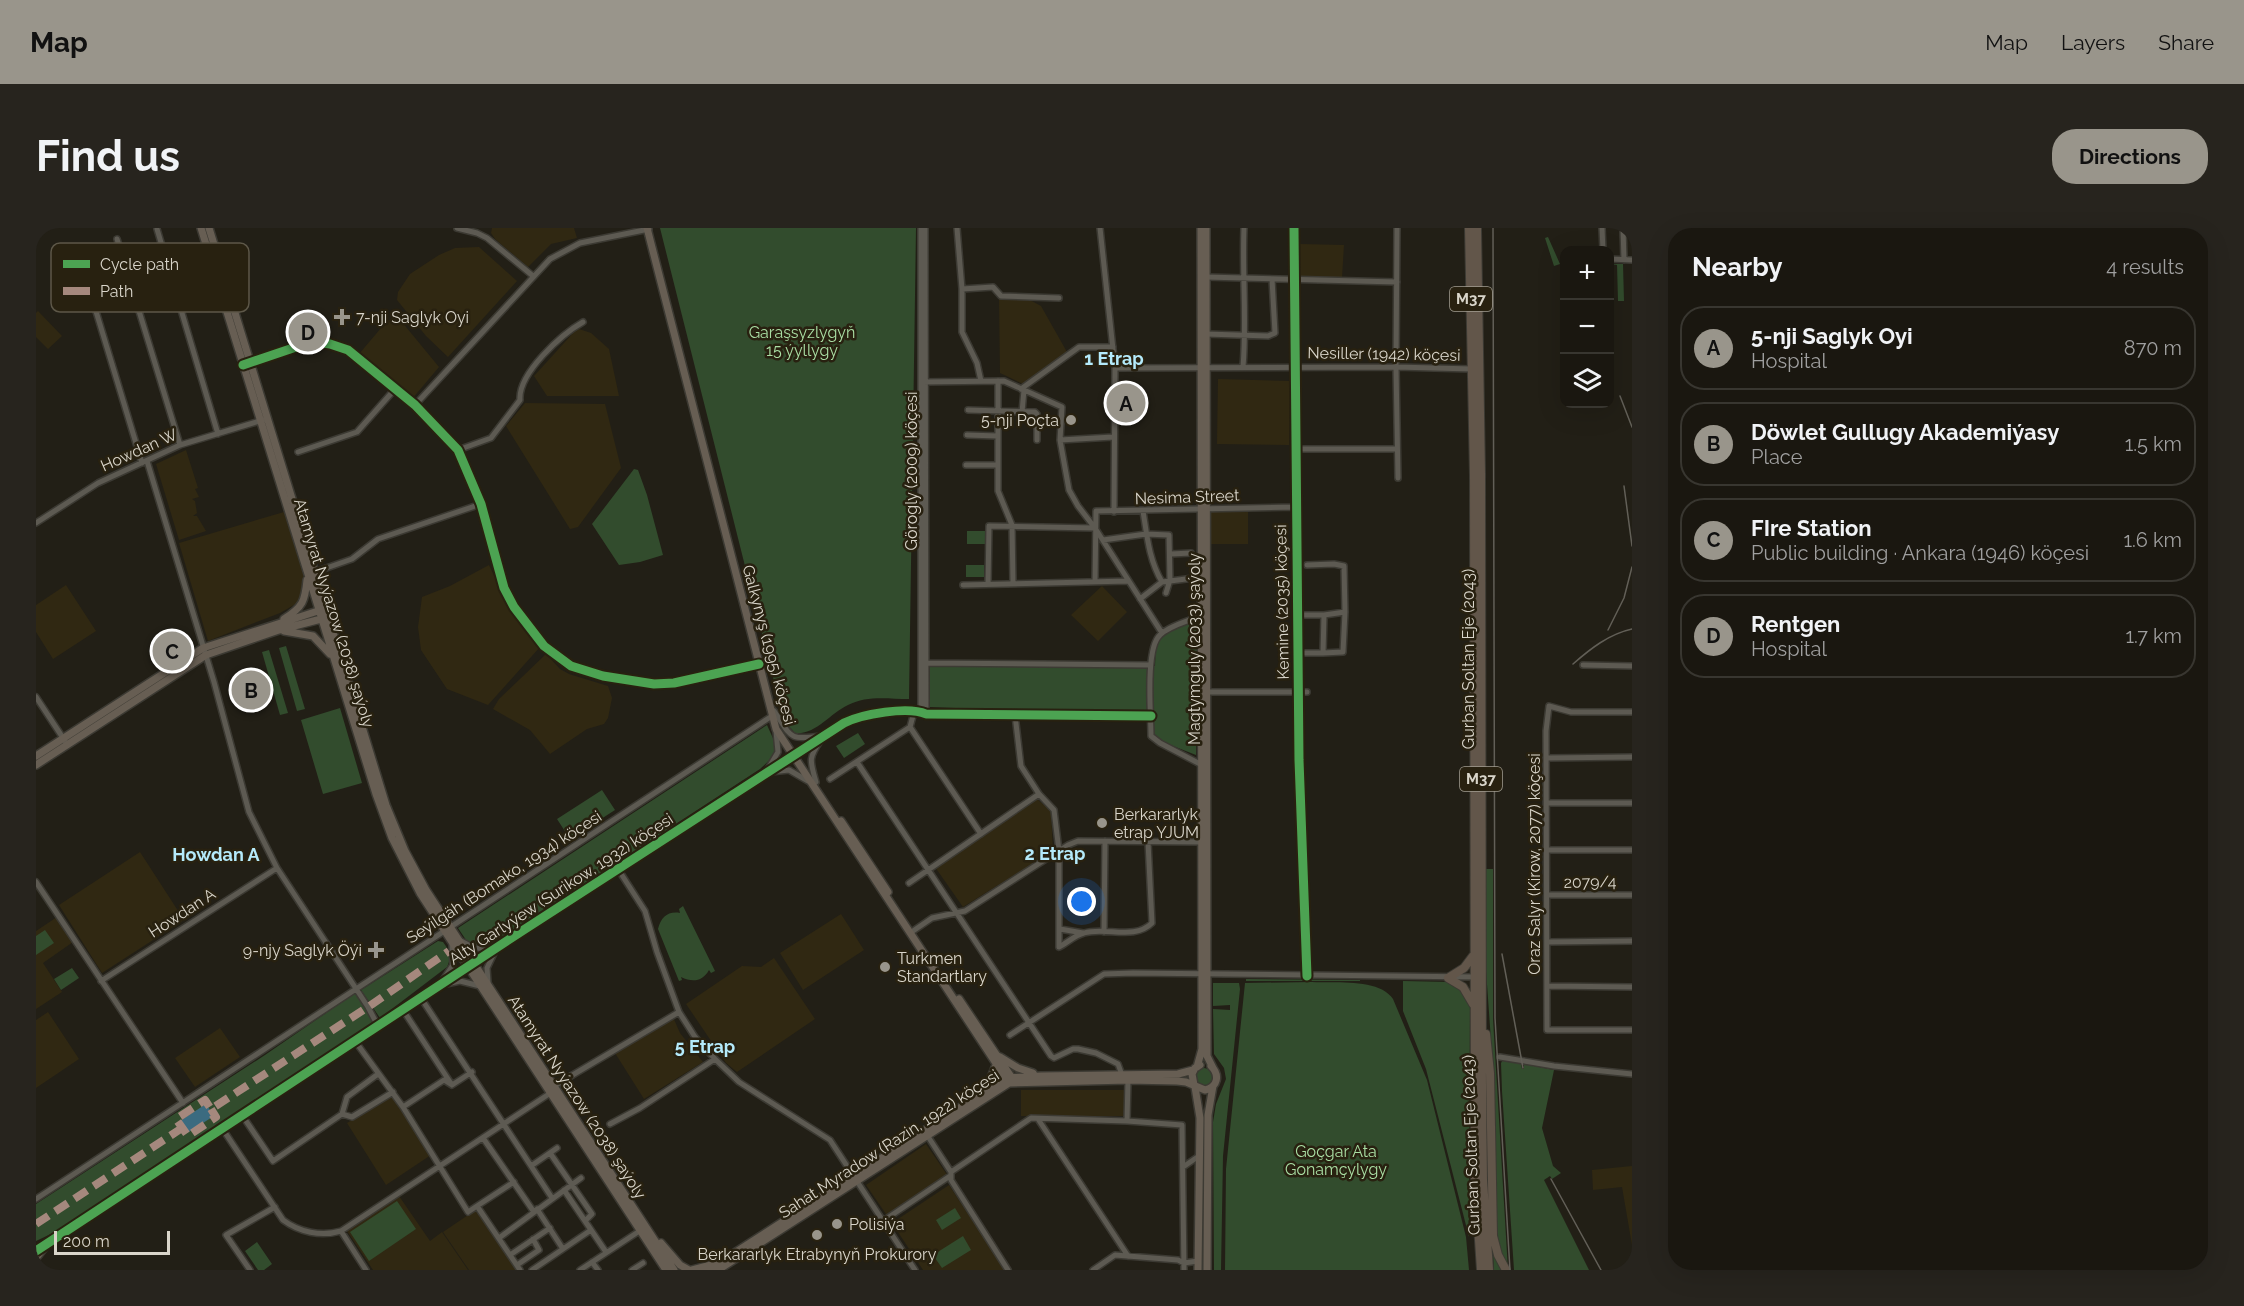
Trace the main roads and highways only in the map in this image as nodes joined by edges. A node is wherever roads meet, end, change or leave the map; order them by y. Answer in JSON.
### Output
{"nodes":[{"id":1,"x":201,"y":228,"type":"edge"},
{"id":2,"x":209,"y":228,"type":"edge"},
{"id":3,"x":649,"y":228,"type":"edge"},
{"id":4,"x":1201,"y":228,"type":"edge"},
{"id":5,"x":1206,"y":228,"type":"edge"},
{"id":6,"x":1470,"y":228,"type":"edge"},
{"id":7,"x":1477,"y":228,"type":"edge"},
{"id":8,"x":206,"y":243,"type":"edge"},
{"id":9,"x":213,"y":243,"type":"edge"},
{"id":10,"x":229,"y":312,"type":"edge"},
{"id":11,"x":232,"y":312,"type":"edge"},
{"id":12,"x":246,"y":364,"type":"junction"},
{"id":13,"x":1204,"y":367,"type":"junction"},
{"id":14,"x":1204,"y":510,"type":"junction"},
{"id":15,"x":311,"y":573,"type":"junction"},
{"id":16,"x":322,"y":610,"type":"junction"},
{"id":17,"x":1204,"y":616,"type":"junction"},
{"id":18,"x":325,"y":618,"type":"junction"},
{"id":19,"x":278,"y":627,"type":"junction"},
{"id":20,"x":333,"y":659,"type":"junction"},
{"id":21,"x":774,"y":714,"type":"junction"},
{"id":22,"x":65,"y":741,"type":"junction"},
{"id":23,"x":794,"y":754,"type":"junction"},
{"id":24,"x":36,"y":756,"type":"edge"},
{"id":25,"x":36,"y":765,"type":"edge"},
{"id":26,"x":814,"y":783,"type":"junction"},
{"id":27,"x":448,"y":932,"type":"junction"},
{"id":28,"x":1474,"y":951,"type":"junction"},
{"id":29,"x":471,"y":965,"type":"junction"},
{"id":30,"x":1203,"y":974,"type":"junction"},
{"id":31,"x":1477,"y":977,"type":"junction"},
{"id":32,"x":1481,"y":991,"type":"junction"},
{"id":33,"x":1474,"y":1006,"type":"junction"},
{"id":34,"x":996,"y":1054,"type":"junction"},
{"id":35,"x":996,"y":1065,"type":"junction"},
{"id":36,"x":1195,"y":1068,"type":"junction"},
{"id":37,"x":1213,"y":1068,"type":"junction"},
{"id":38,"x":1041,"y":1076,"type":"junction"},
{"id":39,"x":1125,"y":1077,"type":"junction"},
{"id":40,"x":1010,"y":1080,"type":"junction"},
{"id":41,"x":1194,"y":1086,"type":"junction"},
{"id":42,"x":1213,"y":1086,"type":"junction"},
{"id":43,"x":986,"y":1090,"type":"junction"},
{"id":44,"x":854,"y":1178,"type":"junction"},
{"id":45,"x":643,"y":1228,"type":"junction"},
{"id":46,"x":36,"y":1245,"type":"edge"},
{"id":47,"x":733,"y":1257,"type":"junction"},
{"id":48,"x":36,"y":1258,"type":"edge"},
{"id":49,"x":666,"y":1270,"type":"edge"},
{"id":50,"x":674,"y":1270,"type":"edge"},
{"id":51,"x":691,"y":1270,"type":"edge"},
{"id":52,"x":708,"y":1270,"type":"edge"},
{"id":53,"x":718,"y":1270,"type":"edge"},
{"id":54,"x":724,"y":1270,"type":"edge"},
{"id":55,"x":1198,"y":1270,"type":"edge"},
{"id":56,"x":1207,"y":1270,"type":"edge"},
{"id":57,"x":1481,"y":1270,"type":"edge"},
{"id":58,"x":1489,"y":1270,"type":"edge"},
{"id":59,"x":1506,"y":1270,"type":"edge"}],
"edges":[{"from":1,"to":8,"type":"main road","name":"Atamyrat Nyýazow (2038) şaýoly"},
{"from":2,"to":9,"type":"main road","name":"Atamyrat Nyýazow (2038) şaýoly"},
{"from":3,"to":21,"type":"main road","name":"Galkynyş (1995) köçesi"},
{"from":3,"to":21,"type":"main road","name":"Galkynyş (1995) köçesi"},
{"from":4,"to":13,"type":"main road","name":"Magtymguly (2033) şaýoly"},
{"from":5,"to":13,"type":"main road","name":"Magtymguly (2033) şaýoly"},
{"from":6,"to":28,"type":"highway","name":"Gurban Soltan Eje (2043)","number":"M37"},
{"from":7,"to":31,"type":"highway","name":"Gurban Soltan Eje (2043)","number":"M37"},
{"from":10,"to":12,"type":"main road","name":"Atamyrat Nyýazow (2038) şaýoly"},
{"from":11,"to":12,"type":"main road","name":"Atamyrat Nyýazow (2038) şaýoly"},
{"from":12,"to":15,"type":"main road","name":"Atamyrat Nyýazow (2038) şaýoly"},
{"from":13,"to":14,"type":"main road","name":"Magtymguly (2033) şaýoly"},
{"from":14,"to":17,"type":"main road","name":"Magtymguly (2033) şaýoly"},
{"from":14,"to":17,"type":"main road","name":"Magtymguly (2033) şaýoly"},
{"from":15,"to":16,"type":"main road","name":"Atamyrat Nyýazow (2038) şaýoly"},
{"from":15,"to":19,"type":"main road"},
{"from":16,"to":18,"type":"main road","name":"Atamyrat Nyýazow (2038) şaýoly"},
{"from":16,"to":19,"type":"main road"},
{"from":17,"to":30,"type":"main road","name":"Magtymguly (2033) şaýoly"},
{"from":17,"to":30,"type":"main road","name":"Magtymguly (2033) şaýoly"},
{"from":18,"to":19,"type":"main road"},
{"from":18,"to":20,"type":"main road","name":"Atamyrat Nyýazow (2038) şaýoly"},
{"from":18,"to":27,"type":"main road","name":"Atamyrat Nyýazow (2038) şaýoly"},
{"from":19,"to":20,"type":"main road"},
{"from":19,"to":22,"type":"main road"},
{"from":20,"to":27,"type":"main road","name":"Atamyrat Nyýazow (2038) şaýoly"},
{"from":21,"to":23,"type":"main road","name":"Galkynyş (1995) köçesi"},
{"from":21,"to":23,"type":"main road","name":"Galkynyş (1995) köçesi"},
{"from":22,"to":24,"type":"main road"},
{"from":22,"to":25,"type":"main road"},
{"from":23,"to":26,"type":"main road","name":"Galkynyş (1995) köçesi"},
{"from":26,"to":34,"type":"main road","name":"Galkynyş (1995) köçesi"},
{"from":26,"to":35,"type":"main road","name":"Galkynyş (1995) köçesi"},
{"from":27,"to":29,"type":"main road","name":"Atamyrat Nyýazow (2038) şaýoly"},
{"from":27,"to":29,"type":"main road","name":"Atamyrat Nyýazow (2038) şaýoly"},
{"from":28,"to":31,"type":"highway","name":"Gurban Soltan Eje (2043)","number":"M37"},
{"from":28,"to":33,"type":"highway"},
{"from":29,"to":45,"type":"main road","name":"Atamyrat Nyýazow (2038) şaýoly"},
{"from":30,"to":36,"type":"main road","name":"Magtymguly (2033) şaýoly"},
{"from":30,"to":37,"type":"main road","name":"Magtymguly (2033) şaýoly"},
{"from":31,"to":32,"type":"highway","name":"Gurban Soltan Eje (2043)","number":"M37"},
{"from":31,"to":33,"type":"highway","name":"Gurban Soltan Eje (2043)","number":"M37"},
{"from":32,"to":58,"type":"highway","name":"Gurban Soltan Eje (2043)","number":"M37"},
{"from":32,"to":59,"type":"highway"},
{"from":33,"to":57,"type":"highway","name":"Gurban Soltan Eje (2043)","number":"M37"},
{"from":34,"to":38,"type":"main road"},
{"from":34,"to":40,"type":"main road","name":"Galkynyş (1995) köçesi"},
{"from":35,"to":40,"type":"main road","name":"Galkynyş (1995) köçesi"},
{"from":35,"to":43,"type":"main road"},
{"from":36,"to":37,"type":"main road"},
{"from":36,"to":39,"type":"main road","name":"Sahat Myradow (Razin, 1922) köçesi"},
{"from":36,"to":41,"type":"main road"},
{"from":37,"to":42,"type":"main road"},
{"from":38,"to":39,"type":"main road","name":"Sahat Myradow (Razin, 1922) köçesi"},
{"from":38,"to":40,"type":"main road","name":"Sahat Myradow (Razin, 1922) köçesi"},
{"from":39,"to":40,"type":"main road","name":"Sahat Myradow (Razin, 1922) köçesi"},
{"from":39,"to":41,"type":"main road","name":"Sahat Myradow (Razin, 1922) köçesi"},
{"from":40,"to":43,"type":"main road"},
{"from":40,"to":44,"type":"main road","name":"Sahat Myradow (Razin, 1922) köçesi"},
{"from":41,"to":42,"type":"main road"},
{"from":41,"to":55,"type":"main road"},
{"from":42,"to":56,"type":"main road"},
{"from":43,"to":44,"type":"main road"},
{"from":44,"to":47,"type":"main road"},
{"from":45,"to":49,"type":"main road","name":"Atamyrat Nyýazow (2038) şaýoly"},
{"from":45,"to":50,"type":"main road","name":"Atamyrat Nyýazow (2038) şaýoly"},
{"from":45,"to":51,"type":"main road"},
{"from":46,"to":48,"type":"main road"},
{"from":47,"to":51,"type":"main road"},
{"from":47,"to":52,"type":"main road"},
{"from":47,"to":53,"type":"main road"},
{"from":47,"to":54,"type":"main road"}]}
